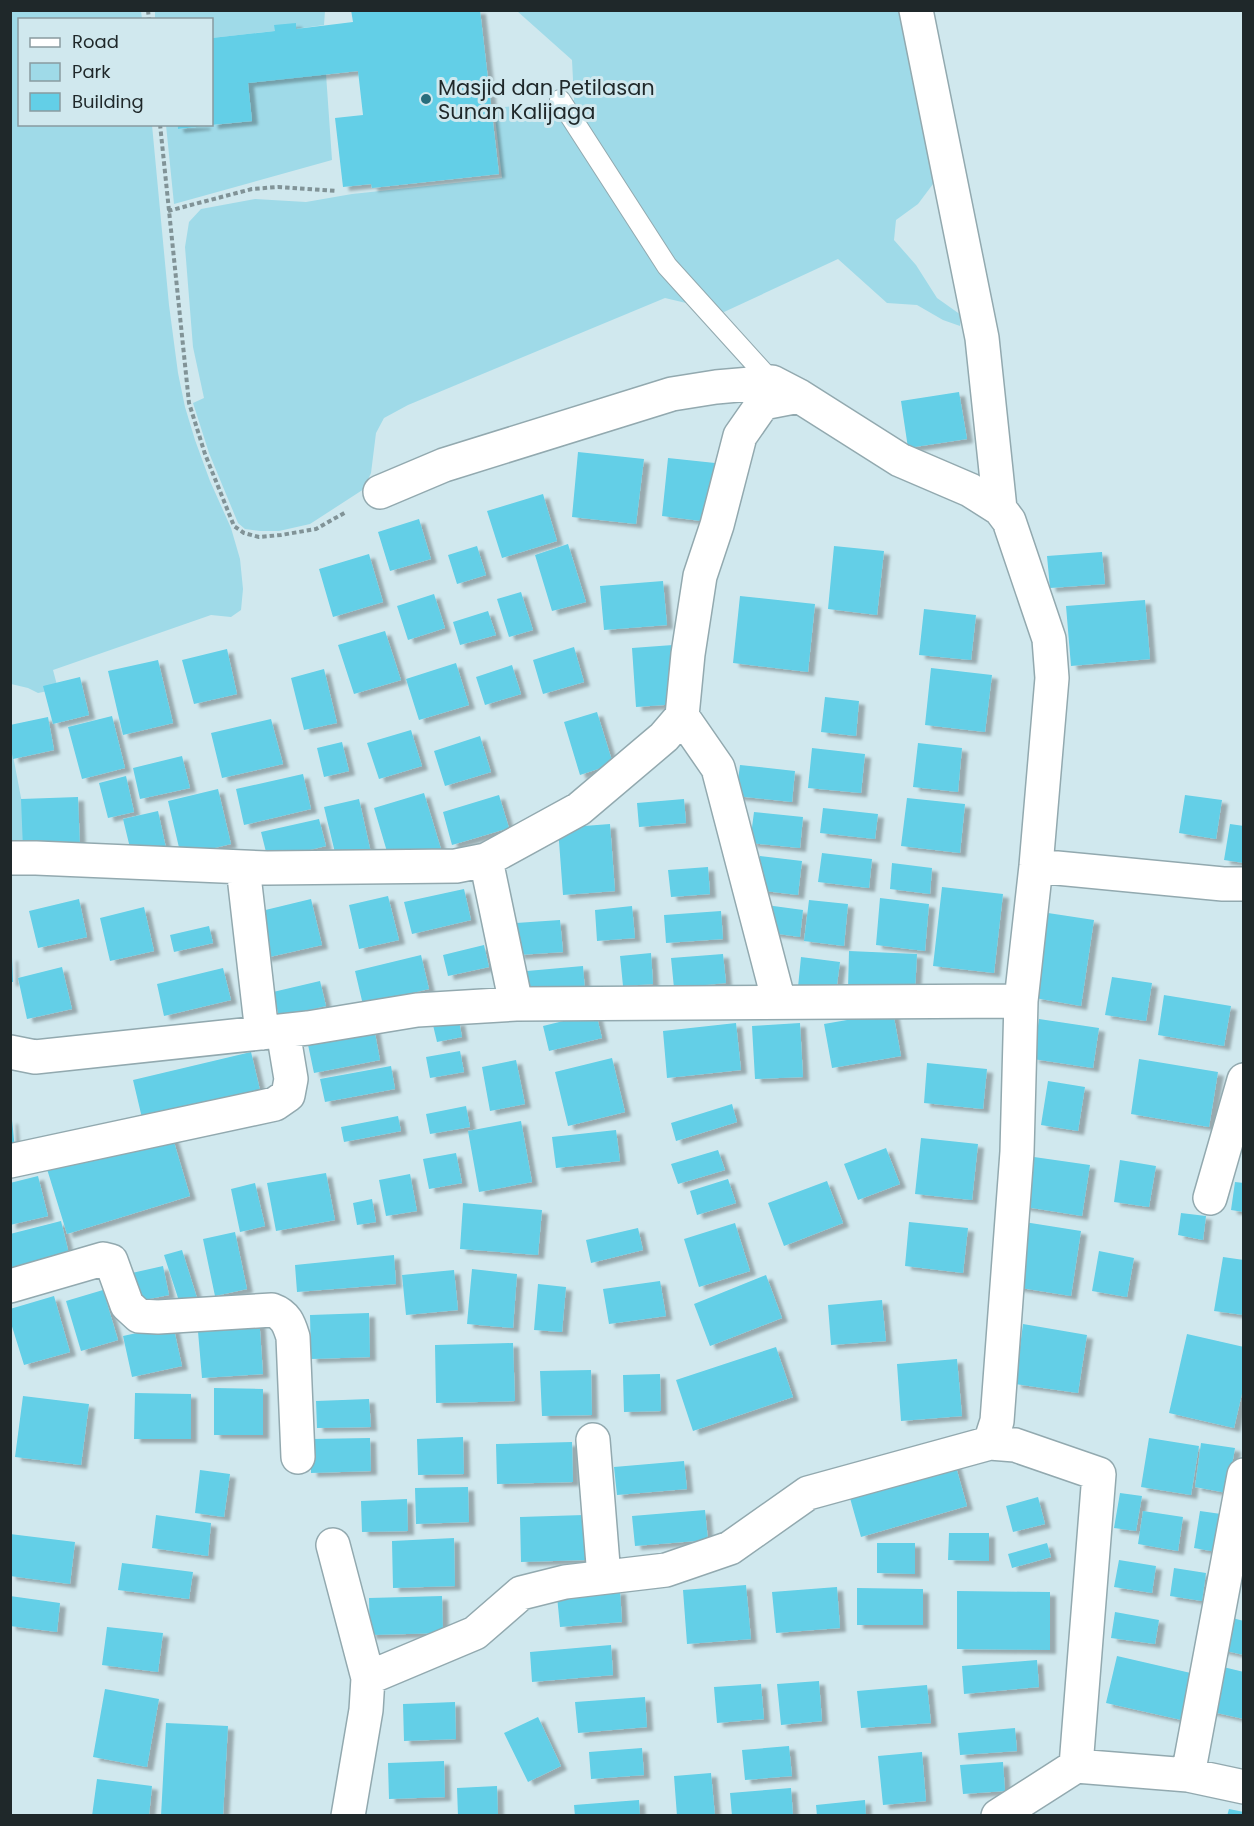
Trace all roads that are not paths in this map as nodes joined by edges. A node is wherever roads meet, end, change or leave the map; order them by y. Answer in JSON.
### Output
{"nodes":[{"id":1,"x":916,"y":10,"type":"edge"},
{"id":2,"x":560,"y":100,"type":"dead end"},
{"id":3,"x":786,"y":389,"type":"junction"},
{"id":4,"x":380,"y":492,"type":"road end"},
{"id":5,"x":1000,"y":509,"type":"junction"},
{"id":6,"x":682,"y":716,"type":"junction"},
{"id":7,"x":10,"y":858,"type":"edge"},
{"id":8,"x":486,"y":860,"type":"junction"},
{"id":9,"x":1036,"y":866,"type":"junction"},
{"id":10,"x":243,"y":867,"type":"junction"},
{"id":11,"x":1244,"y":884,"type":"edge"},
{"id":12,"x":1021,"y":1000,"type":"junction"},
{"id":13,"x":779,"y":1002,"type":"junction"},
{"id":14,"x":516,"y":1004,"type":"junction"},
{"id":15,"x":273,"y":1032,"type":"junction"},
{"id":16,"x":10,"y":1052,"type":"edge"},
{"id":17,"x":1244,"y":1080,"type":"edge"},
{"id":18,"x":10,"y":1161,"type":"edge"},
{"id":19,"x":1210,"y":1198,"type":"dead end"},
{"id":20,"x":10,"y":1286,"type":"edge"},
{"id":21,"x":593,"y":1440,"type":"dead end"},
{"id":22,"x":990,"y":1443,"type":"junction"},
{"id":23,"x":298,"y":1457,"type":"dead end"},
{"id":24,"x":1244,"y":1475,"type":"edge"},
{"id":25,"x":333,"y":1545,"type":"dead end"},
{"id":26,"x":603,"y":1576,"type":"junction"},
{"id":27,"x":368,"y":1678,"type":"junction"},
{"id":28,"x":1076,"y":1766,"type":"junction"},
{"id":29,"x":1188,"y":1775,"type":"junction"},
{"id":30,"x":1244,"y":1787,"type":"edge"},
{"id":31,"x":348,"y":1815,"type":"edge"},
{"id":32,"x":998,"y":1815,"type":"edge"}],
"edges":[{"from":1,"to":5,"type":"street"},
{"from":2,"to":3,"type":"lane"},
{"from":3,"to":4,"type":"street"},
{"from":3,"to":5,"type":"street"},
{"from":3,"to":6,"type":"street"},
{"from":5,"to":9,"type":"street"},
{"from":6,"to":8,"type":"street"},
{"from":6,"to":13,"type":"street"},
{"from":7,"to":10,"type":"street"},
{"from":8,"to":10,"type":"street"},
{"from":8,"to":14,"type":"street"},
{"from":9,"to":11,"type":"street"},
{"from":9,"to":12,"type":"street"},
{"from":10,"to":15,"type":"street"},
{"from":12,"to":13,"type":"street"},
{"from":12,"to":22,"type":"street"},
{"from":13,"to":14,"type":"street"},
{"from":14,"to":15,"type":"street"},
{"from":15,"to":16,"type":"street"},
{"from":15,"to":18,"type":"street"},
{"from":17,"to":19,"type":"street"},
{"from":20,"to":23,"type":"street"},
{"from":21,"to":26,"type":"street"},
{"from":22,"to":26,"type":"street"},
{"from":22,"to":28,"type":"street"},
{"from":24,"to":29,"type":"street"},
{"from":25,"to":27,"type":"street"},
{"from":26,"to":27,"type":"street"},
{"from":27,"to":31,"type":"street"},
{"from":28,"to":29,"type":"street"},
{"from":28,"to":32,"type":"street"},
{"from":29,"to":30,"type":"street"}]}
